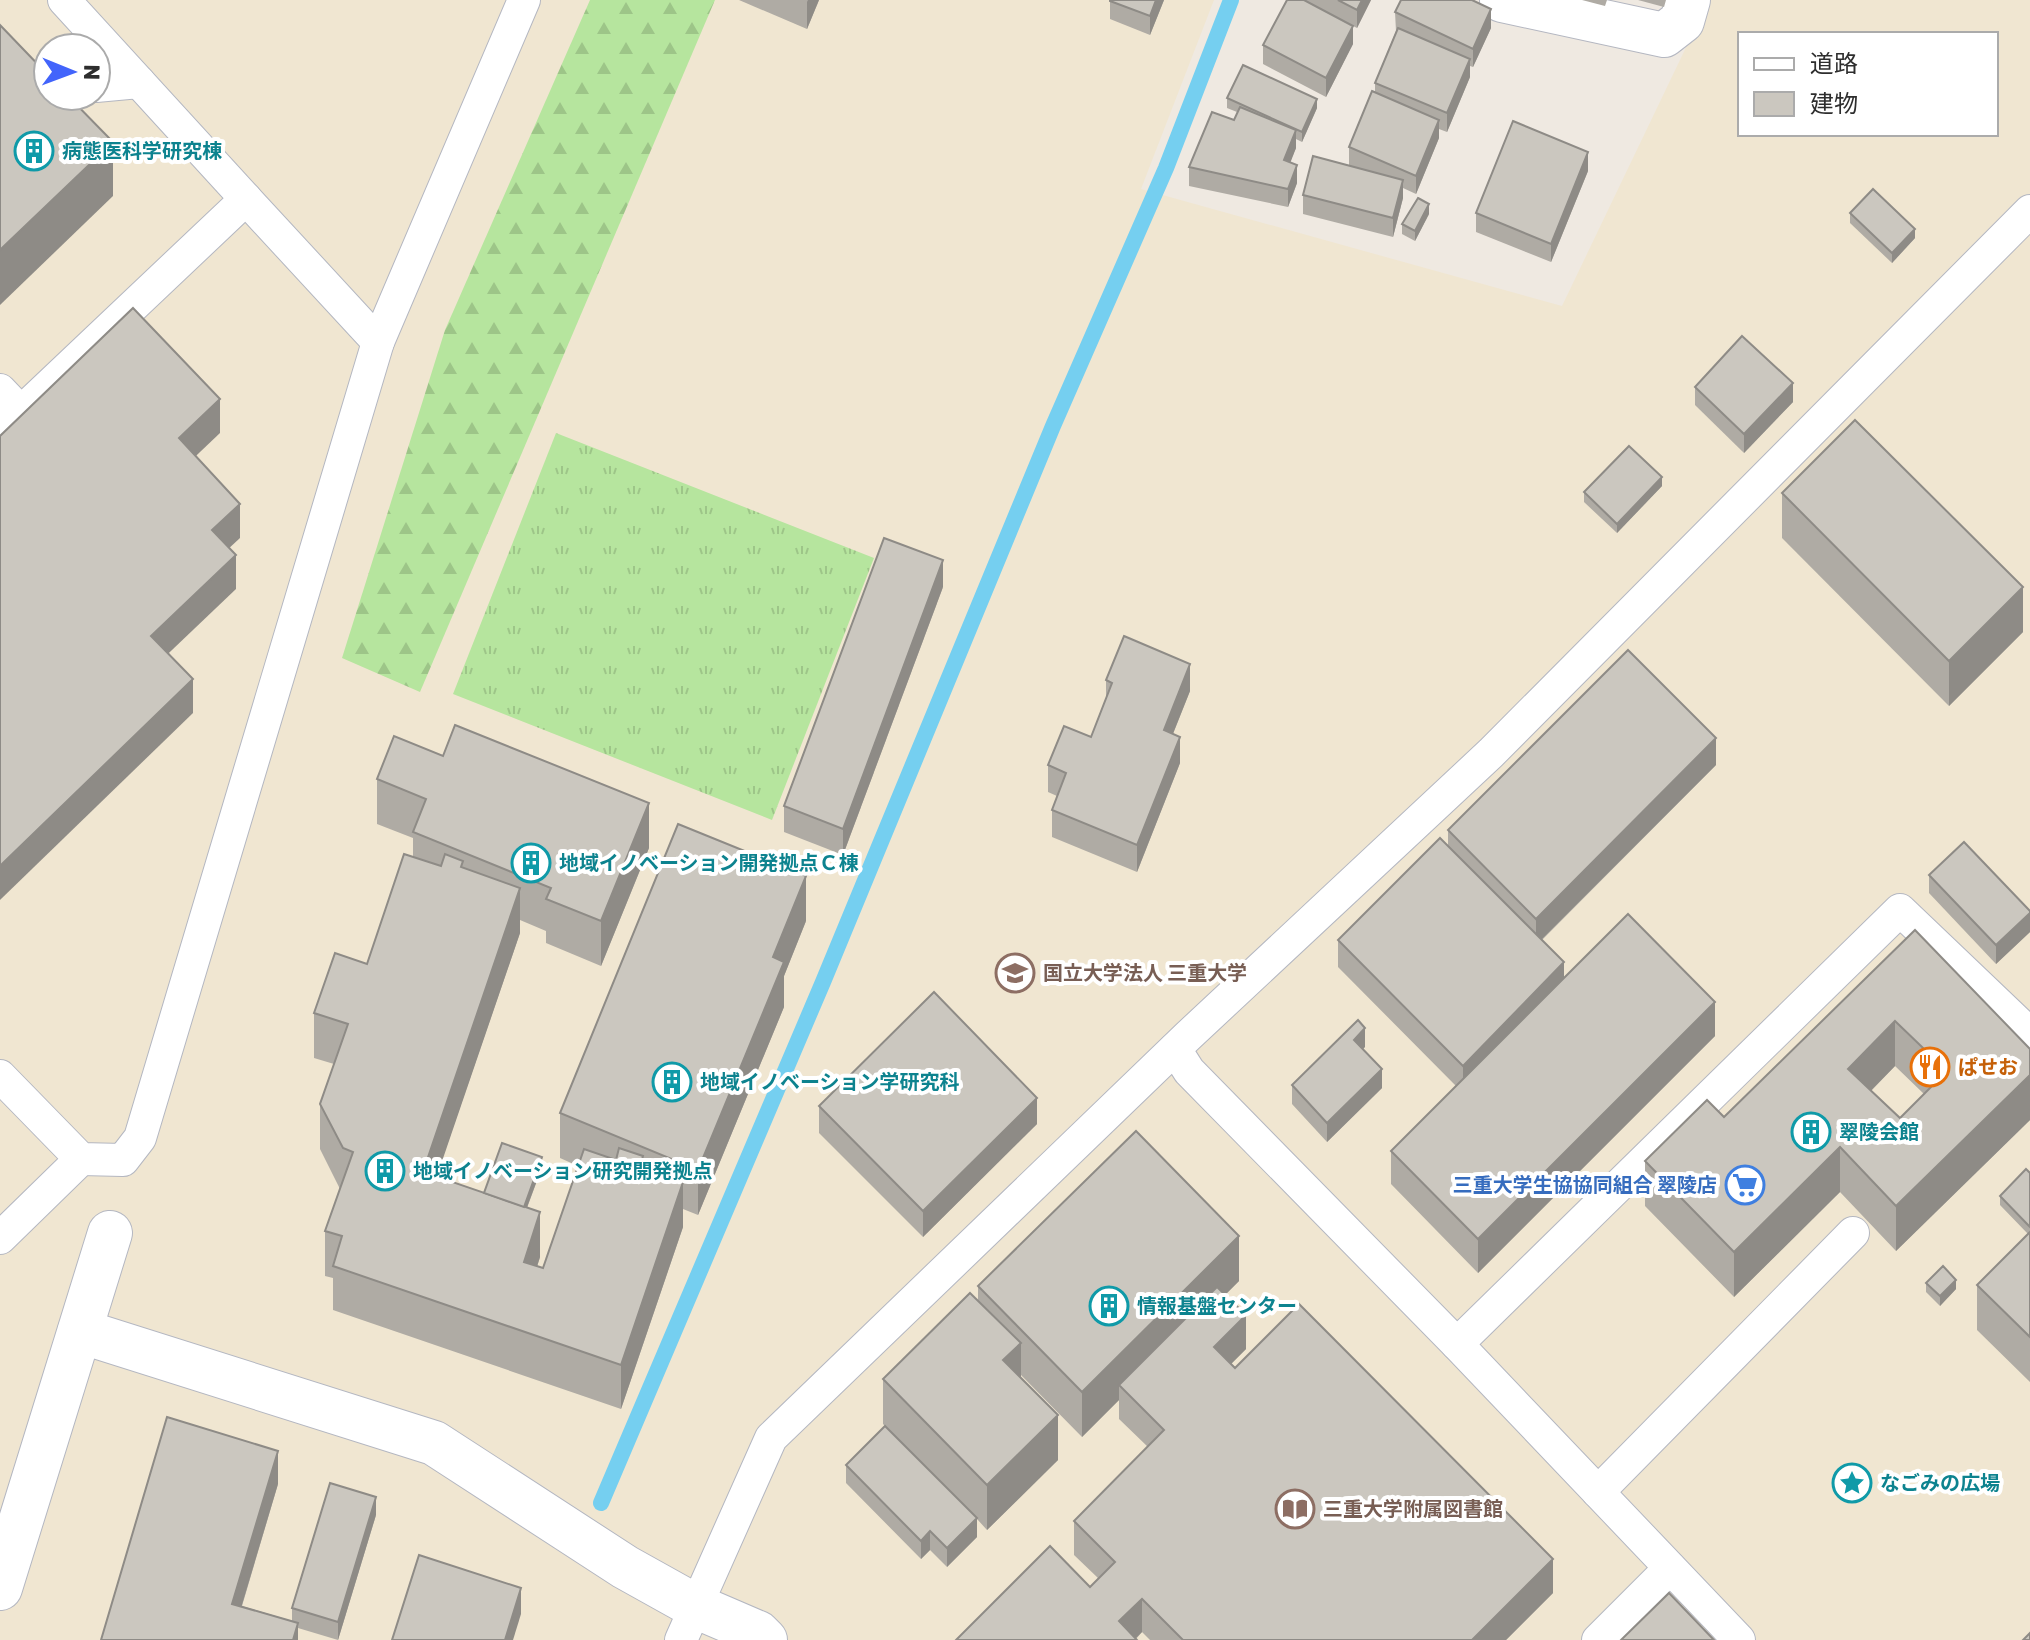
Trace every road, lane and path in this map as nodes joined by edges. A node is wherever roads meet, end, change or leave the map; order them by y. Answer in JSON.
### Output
{"nodes":[{"id":1,"x":64,"y":0,"type":"edge"},
{"id":2,"x":524,"y":0,"type":"edge"},
{"id":3,"x":1502,"y":0,"type":"edge"},
{"id":4,"x":1688,"y":0,"type":"edge"},
{"id":5,"x":139,"y":82,"type":"junction"},
{"id":6,"x":112,"y":85,"type":"edge"},
{"id":7,"x":246,"y":199,"type":"junction"},
{"id":8,"x":2030,"y":211,"type":"edge"},
{"id":9,"x":378,"y":342,"type":"junction"},
{"id":10,"x":7,"y":411,"type":"edge"},
{"id":11,"x":2030,"y":1034,"type":"edge"},
{"id":12,"x":1175,"y":1049,"type":"junction"},
{"id":13,"x":0,"y":1076,"type":"edge"},
{"id":14,"x":81,"y":1159,"type":"junction"},
{"id":15,"x":110,"y":1233,"type":"dead end"},
{"id":16,"x":1853,"y":1233,"type":"dead end"},
{"id":17,"x":0,"y":1238,"type":"edge"},
{"id":18,"x":80,"y":1331,"type":"junction"},
{"id":19,"x":1457,"y":1344,"type":"junction"},
{"id":20,"x":1598,"y":1492,"type":"junction"},
{"id":21,"x":1670,"y":1568,"type":"junction"},
{"id":22,"x":0,"y":1588,"type":"edge"},
{"id":23,"x":688,"y":1623,"type":"edge"},
{"id":24,"x":765,"y":1640,"type":"edge"},
{"id":25,"x":1598,"y":1640,"type":"edge"},
{"id":26,"x":1739,"y":1640,"type":"edge"}],
"edges":[{"from":1,"to":5,"type":"lane"},
{"from":2,"to":9,"type":"lane"},
{"from":3,"to":4,"type":"street"},
{"from":5,"to":6,"type":"lane"},
{"from":5,"to":7,"type":"lane"},
{"from":7,"to":9,"type":"lane"},
{"from":7,"to":10,"type":"lane"},
{"from":8,"to":12,"type":"lane"},
{"from":9,"to":14,"type":"lane"},
{"from":11,"to":19,"type":"lane"},
{"from":12,"to":19,"type":"lane"},
{"from":12,"to":23,"type":"lane"},
{"from":13,"to":14,"type":"lane"},
{"from":14,"to":17,"type":"lane"},
{"from":15,"to":18,"type":"street"},
{"from":16,"to":20,"type":"lane"},
{"from":18,"to":22,"type":"street"},
{"from":18,"to":23,"type":"street"},
{"from":19,"to":20,"type":"lane"},
{"from":20,"to":21,"type":"lane"},
{"from":21,"to":25,"type":"lane"},
{"from":21,"to":26,"type":"lane"},
{"from":23,"to":24,"type":"street"}]}
